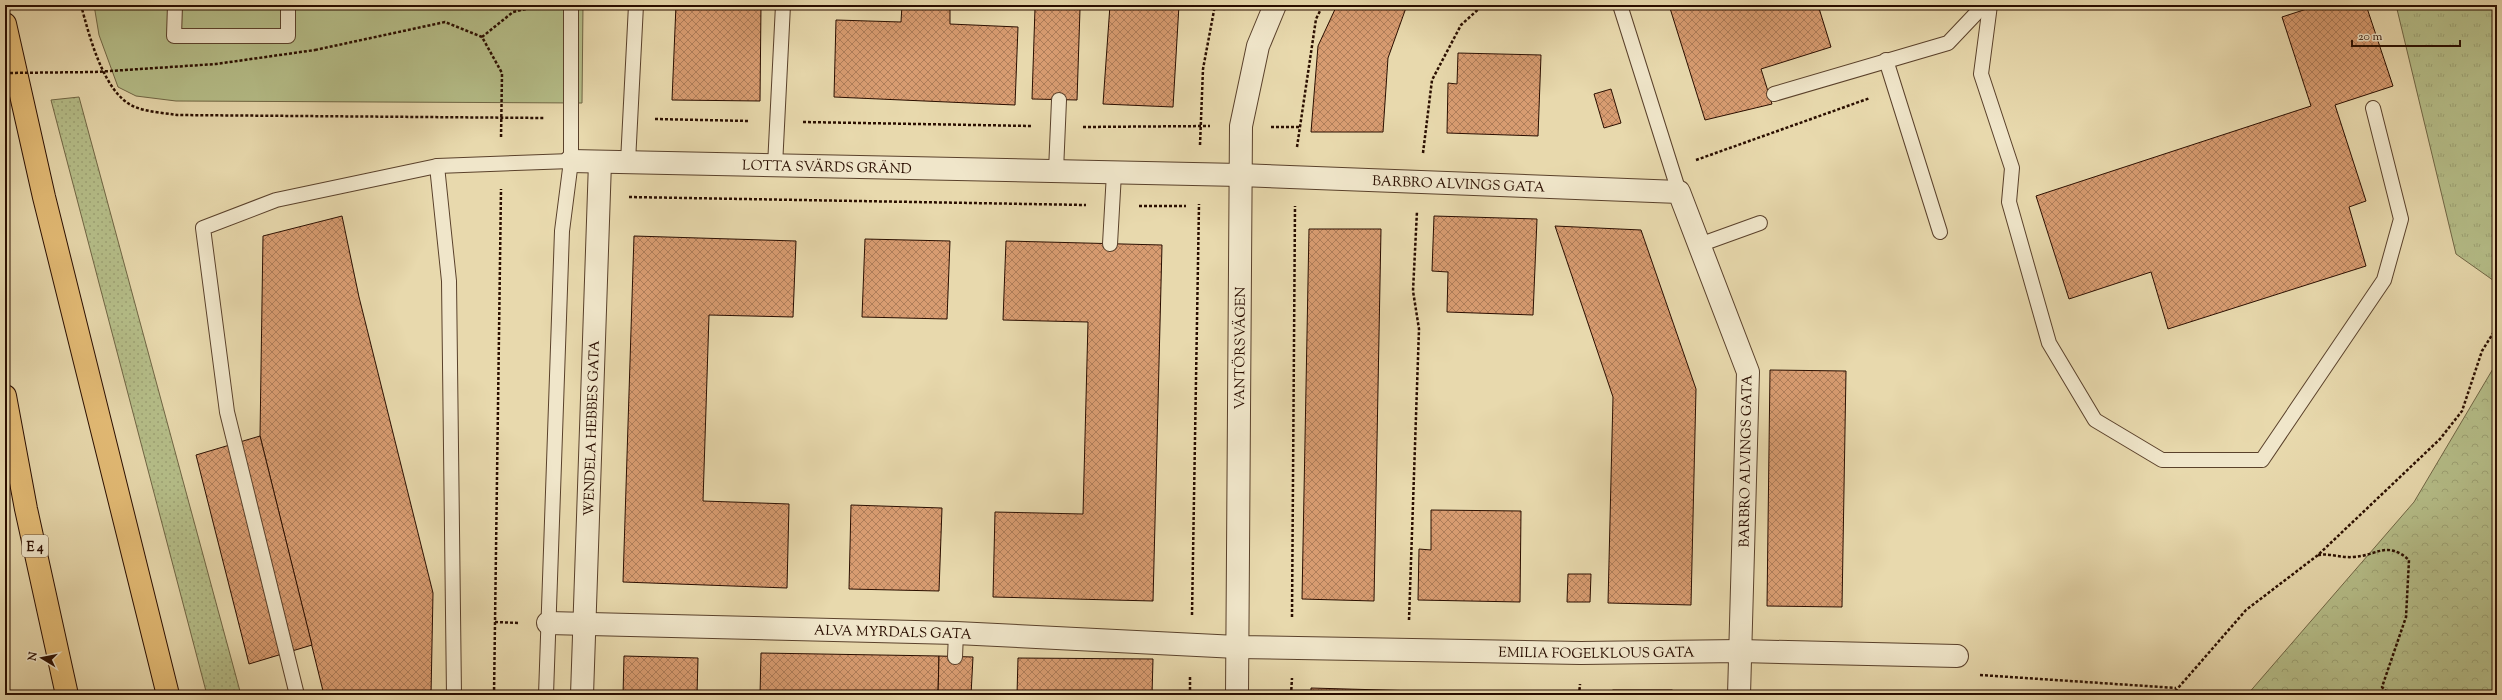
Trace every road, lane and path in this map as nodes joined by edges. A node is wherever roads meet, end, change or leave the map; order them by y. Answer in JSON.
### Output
{"nodes":[{"id":1,"x":81,"y":5,"type":"edge"},
{"id":2,"x":175,"y":5,"type":"edge"},
{"id":3,"x":288,"y":5,"type":"edge"},
{"id":4,"x":543,"y":5,"type":"edge"},
{"id":5,"x":571,"y":5,"type":"edge"},
{"id":6,"x":636,"y":5,"type":"edge"},
{"id":7,"x":783,"y":5,"type":"edge"},
{"id":8,"x":1215,"y":5,"type":"edge"},
{"id":9,"x":1275,"y":5,"type":"edge"},
{"id":10,"x":1323,"y":5,"type":"edge"},
{"id":11,"x":1483,"y":5,"type":"edge"},
{"id":12,"x":1620,"y":5,"type":"edge"},
{"id":13,"x":1984,"y":5,"type":"edge"},
{"id":14,"x":1990,"y":5,"type":"edge"},
{"id":15,"x":5,"y":24,"type":"edge"},
{"id":16,"x":482,"y":37,"type":"junction"},
{"id":17,"x":1886,"y":60,"type":"junction"},
{"id":18,"x":5,"y":73,"type":"edge"},
{"id":19,"x":1895,"y":89,"type":"junction"},
{"id":20,"x":1774,"y":94,"type":"dead end"},
{"id":21,"x":1059,"y":100,"type":"dead end"},
{"id":22,"x":2373,"y":108,"type":"dead end"},
{"id":23,"x":571,"y":117,"type":"junction"},
{"id":24,"x":501,"y":118,"type":"junction"},
{"id":25,"x":631,"y":119,"type":"junction"},
{"id":26,"x":777,"y":121,"type":"junction"},
{"id":27,"x":1058,"y":127,"type":"junction"},
{"id":28,"x":1299,"y":127,"type":"dead end"},
{"id":29,"x":571,"y":161,"type":"junction"},
{"id":30,"x":600,"y":162,"type":"junction"},
{"id":31,"x":628,"y":162,"type":"junction"},
{"id":32,"x":501,"y":163,"type":"junction"},
{"id":33,"x":437,"y":166,"type":"junction"},
{"id":34,"x":775,"y":166,"type":"junction"},
{"id":35,"x":1056,"y":171,"type":"junction"},
{"id":36,"x":1114,"y":173,"type":"junction"},
{"id":37,"x":1240,"y":175,"type":"junction"},
{"id":38,"x":1419,"y":181,"type":"junction"},
{"id":39,"x":1678,"y":192,"type":"junction"},
{"id":40,"x":599,"y":196,"type":"junction"},
{"id":41,"x":1295,"y":198,"type":"dead end"},
{"id":42,"x":1112,"y":205,"type":"junction"},
{"id":43,"x":1760,"y":223,"type":"dead end"},
{"id":44,"x":1940,"y":232,"type":"dead end"},
{"id":45,"x":1110,"y":244,"type":"dead end"},
{"id":46,"x":1699,"y":245,"type":"junction"},
{"id":47,"x":2497,"y":327,"type":"edge"},
{"id":48,"x":5,"y":396,"type":"edge"},
{"id":49,"x":2318,"y":555,"type":"junction"},
{"id":50,"x":548,"y":623,"type":"junction"},
{"id":51,"x":584,"y":624,"type":"junction"},
{"id":52,"x":956,"y":633,"type":"junction"},
{"id":53,"x":1191,"y":645,"type":"junction"},
{"id":54,"x":1237,"y":647,"type":"junction"},
{"id":55,"x":1292,"y":648,"type":"junction"},
{"id":56,"x":1408,"y":650,"type":"junction"},
{"id":57,"x":1740,"y":651,"type":"junction"},
{"id":58,"x":1957,"y":656,"type":"joint"},
{"id":59,"x":955,"y":657,"type":"dead end"},
{"id":60,"x":2177,"y":688,"type":"junction"},
{"id":61,"x":67,"y":695,"type":"edge"},
{"id":62,"x":168,"y":695,"type":"edge"},
{"id":63,"x":297,"y":695,"type":"edge"},
{"id":64,"x":454,"y":695,"type":"edge"},
{"id":65,"x":494,"y":695,"type":"edge"},
{"id":66,"x":546,"y":695,"type":"edge"},
{"id":67,"x":582,"y":695,"type":"edge"},
{"id":68,"x":1190,"y":695,"type":"edge"},
{"id":69,"x":1237,"y":695,"type":"edge"},
{"id":70,"x":1291,"y":695,"type":"edge"},
{"id":71,"x":1739,"y":695,"type":"edge"},
{"id":72,"x":2172,"y":695,"type":"edge"},
{"id":73,"x":2390,"y":695,"type":"edge"}],
"edges":[{"from":1,"to":24,"type":"path"},
{"from":2,"to":3,"type":"lane"},
{"from":4,"to":16,"type":"path"},
{"from":5,"to":23,"type":"lane"},
{"from":6,"to":25,"type":"lane"},
{"from":7,"to":26,"type":"lane"},
{"from":8,"to":27,"type":"path"},
{"from":9,"to":37,"type":"street","name":"VANTÖRSVÄGEN"},
{"from":10,"to":28,"type":"path"},
{"from":11,"to":38,"type":"path"},
{"from":12,"to":39,"type":"lane","name":"BARBRO ALVINGS GATA"},
{"from":13,"to":17,"type":"lane"},
{"from":14,"to":22,"type":"lane"},
{"from":15,"to":62,"type":"highway"},
{"from":16,"to":18,"type":"path","bridge":true},
{"from":16,"to":24,"type":"path"},
{"from":17,"to":19,"type":"lane"},
{"from":17,"to":20,"type":"lane"},
{"from":19,"to":39,"type":"path"},
{"from":19,"to":44,"type":"lane"},
{"from":21,"to":27,"type":"lane"},
{"from":23,"to":24,"type":"path"},
{"from":23,"to":29,"type":"lane"},
{"from":24,"to":32,"type":"path"},
{"from":25,"to":26,"type":"path"},
{"from":25,"to":31,"type":"lane"},
{"from":26,"to":27,"type":"path"},
{"from":26,"to":34,"type":"lane"},
{"from":27,"to":35,"type":"lane"},
{"from":29,"to":30,"type":"street","name":"LOTTA SVÄRDS GRÄND"},
{"from":29,"to":32,"type":"lane"},
{"from":29,"to":50,"type":"lane"},
{"from":30,"to":31,"type":"street","name":"LOTTA SVÄRDS GRÄND"},
{"from":30,"to":40,"type":"street","name":"WENDELA HEBBES GATA"},
{"from":31,"to":34,"type":"street","name":"LOTTA SVÄRDS GRÄND"},
{"from":32,"to":33,"type":"lane"},
{"from":32,"to":65,"type":"path"},
{"from":33,"to":63,"type":"lane"},
{"from":33,"to":64,"type":"lane"},
{"from":34,"to":35,"type":"street","name":"LOTTA SVÄRDS GRÄND"},
{"from":35,"to":36,"type":"street","name":"LOTTA SVÄRDS GRÄND"},
{"from":36,"to":37,"type":"street","name":"LOTTA SVÄRDS GRÄND"},
{"from":36,"to":42,"type":"lane"},
{"from":37,"to":38,"type":"street","name":"BARBRO ALVINGS GATA"},
{"from":37,"to":54,"type":"street","name":"VANTÖRSVÄGEN"},
{"from":38,"to":39,"type":"street","name":"BARBRO ALVINGS GATA"},
{"from":38,"to":56,"type":"path"},
{"from":39,"to":46,"type":"street","name":"BARBRO ALVINGS GATA"},
{"from":40,"to":42,"type":"path"},
{"from":40,"to":51,"type":"street","name":"WENDELA HEBBES GATA"},
{"from":41,"to":55,"type":"path"},
{"from":42,"to":45,"type":"lane"},
{"from":42,"to":53,"type":"path"},
{"from":43,"to":46,"type":"lane"},
{"from":46,"to":57,"type":"street","name":"BARBRO ALVINGS GATA"},
{"from":47,"to":49,"type":"path"},
{"from":48,"to":61,"type":"highway","number":"E 4"},
{"from":49,"to":60,"type":"path"},
{"from":49,"to":73,"type":"path"},
{"from":50,"to":51,"type":"street","name":"ALVA MYRDALS GATA"},
{"from":50,"to":66,"type":"lane"},
{"from":51,"to":52,"type":"street","name":"ALVA MYRDALS GATA"},
{"from":51,"to":67,"type":"street","name":"WENDELA HEBBES GATA"},
{"from":52,"to":53,"type":"street","name":"ALVA MYRDALS GATA"},
{"from":52,"to":59,"type":"lane"},
{"from":53,"to":54,"type":"street","name":"ALVA MYRDALS GATA"},
{"from":53,"to":68,"type":"path"},
{"from":54,"to":55,"type":"street","name":"EMILIA FOGELKLOUS GATA"},
{"from":54,"to":69,"type":"street","name":"VANTÖRSVÄGEN"},
{"from":55,"to":56,"type":"street","name":"EMILIA FOGELKLOUS GATA"},
{"from":55,"to":70,"type":"path"},
{"from":56,"to":57,"type":"street","name":"EMILIA FOGELKLOUS GATA"},
{"from":57,"to":58,"type":"street","name":"EMILIA FOGELKLOUS GATA"},
{"from":57,"to":71,"type":"street","name":"BARBRO ALVINGS GATA"},
{"from":58,"to":60,"type":"path"},
{"from":60,"to":72,"type":"path"}]}
